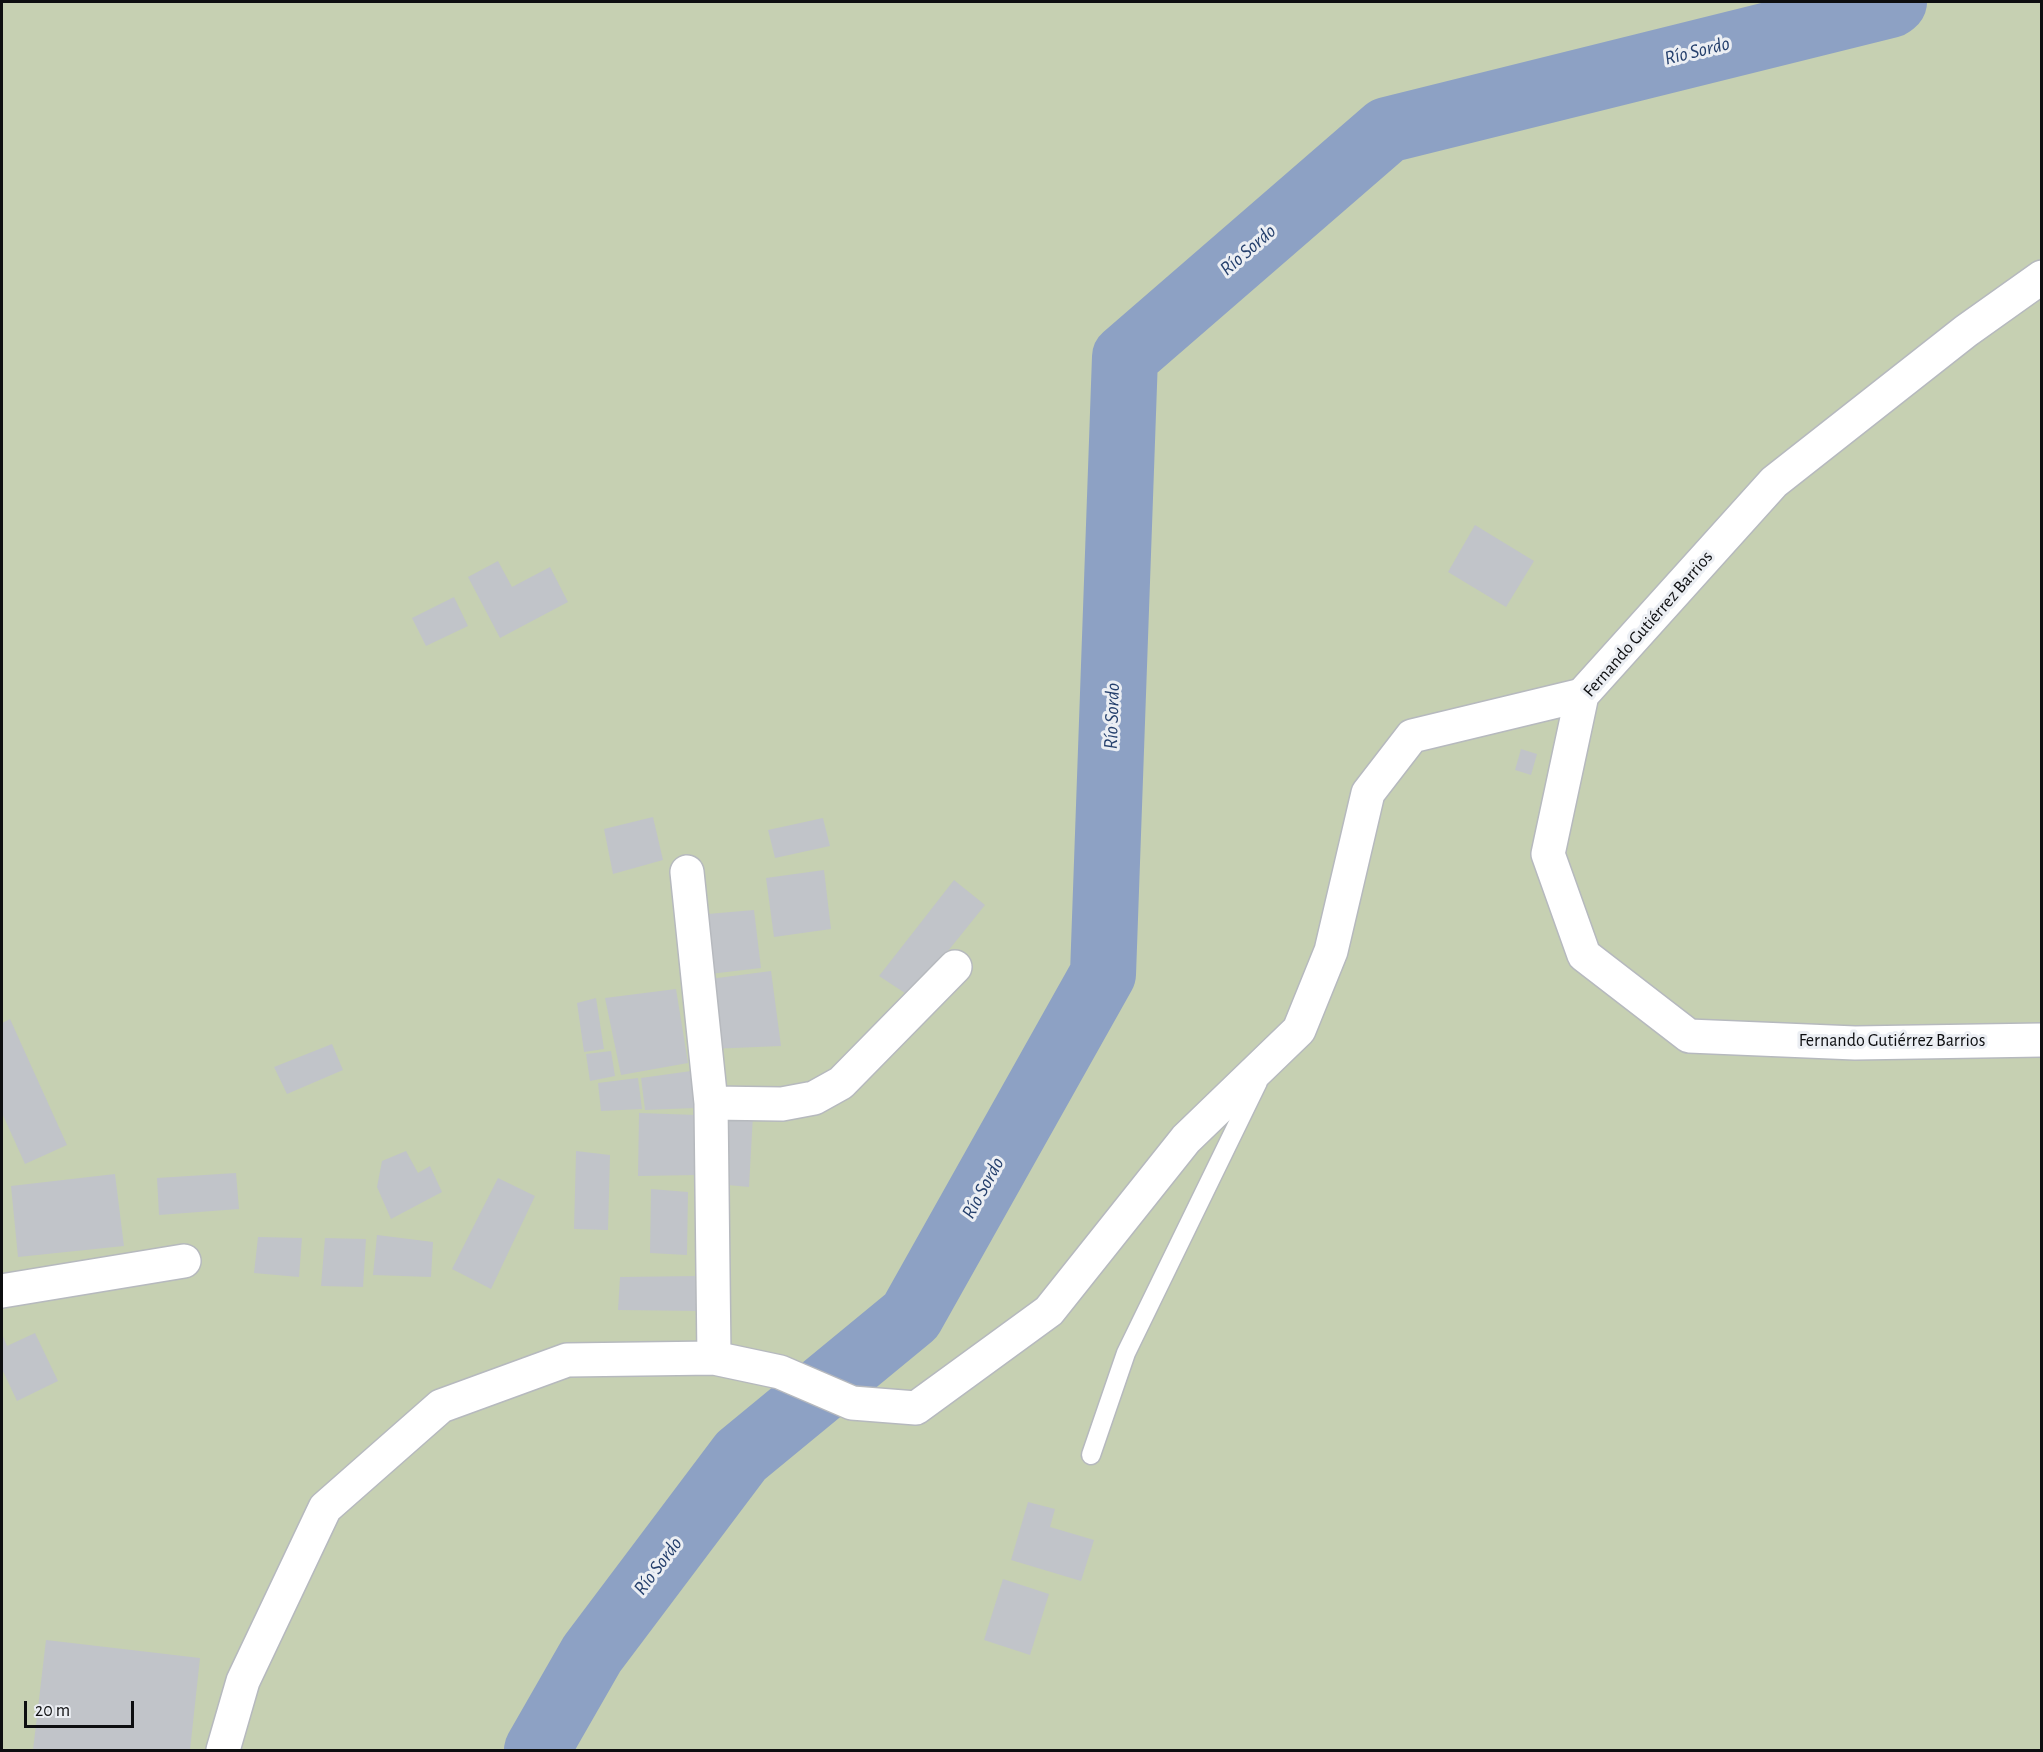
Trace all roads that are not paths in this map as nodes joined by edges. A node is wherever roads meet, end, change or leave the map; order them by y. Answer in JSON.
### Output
{"nodes":[{"id":1,"x":2042,"y":277,"type":"edge"},
{"id":2,"x":1582,"y":695,"type":"junction"},
{"id":3,"x":687,"y":872,"type":"dead end"},
{"id":4,"x":955,"y":967,"type":"dead end"},
{"id":5,"x":2042,"y":1040,"type":"edge"},
{"id":6,"x":1268,"y":1061,"type":"junction"},
{"id":7,"x":711,"y":1103,"type":"junction"},
{"id":8,"x":184,"y":1261,"type":"dead end"},
{"id":9,"x":2,"y":1292,"type":"edge"},
{"id":10,"x":714,"y":1358,"type":"junction"},
{"id":11,"x":1091,"y":1455,"type":"dead end"},
{"id":12,"x":223,"y":1750,"type":"edge"}],
"edges":[{"from":1,"to":2,"type":"street","name":"Fernando Gutiérrez Barrios"},
{"from":2,"to":5,"type":"street","name":"Fernando Gutiérrez Barrios"},
{"from":2,"to":6,"type":"street"},
{"from":3,"to":7,"type":"street"},
{"from":4,"to":7,"type":"street"},
{"from":6,"to":10,"type":"street"},
{"from":6,"to":11,"type":"lane"},
{"from":7,"to":10,"type":"street"},
{"from":8,"to":9,"type":"street"},
{"from":10,"to":12,"type":"street"}]}
